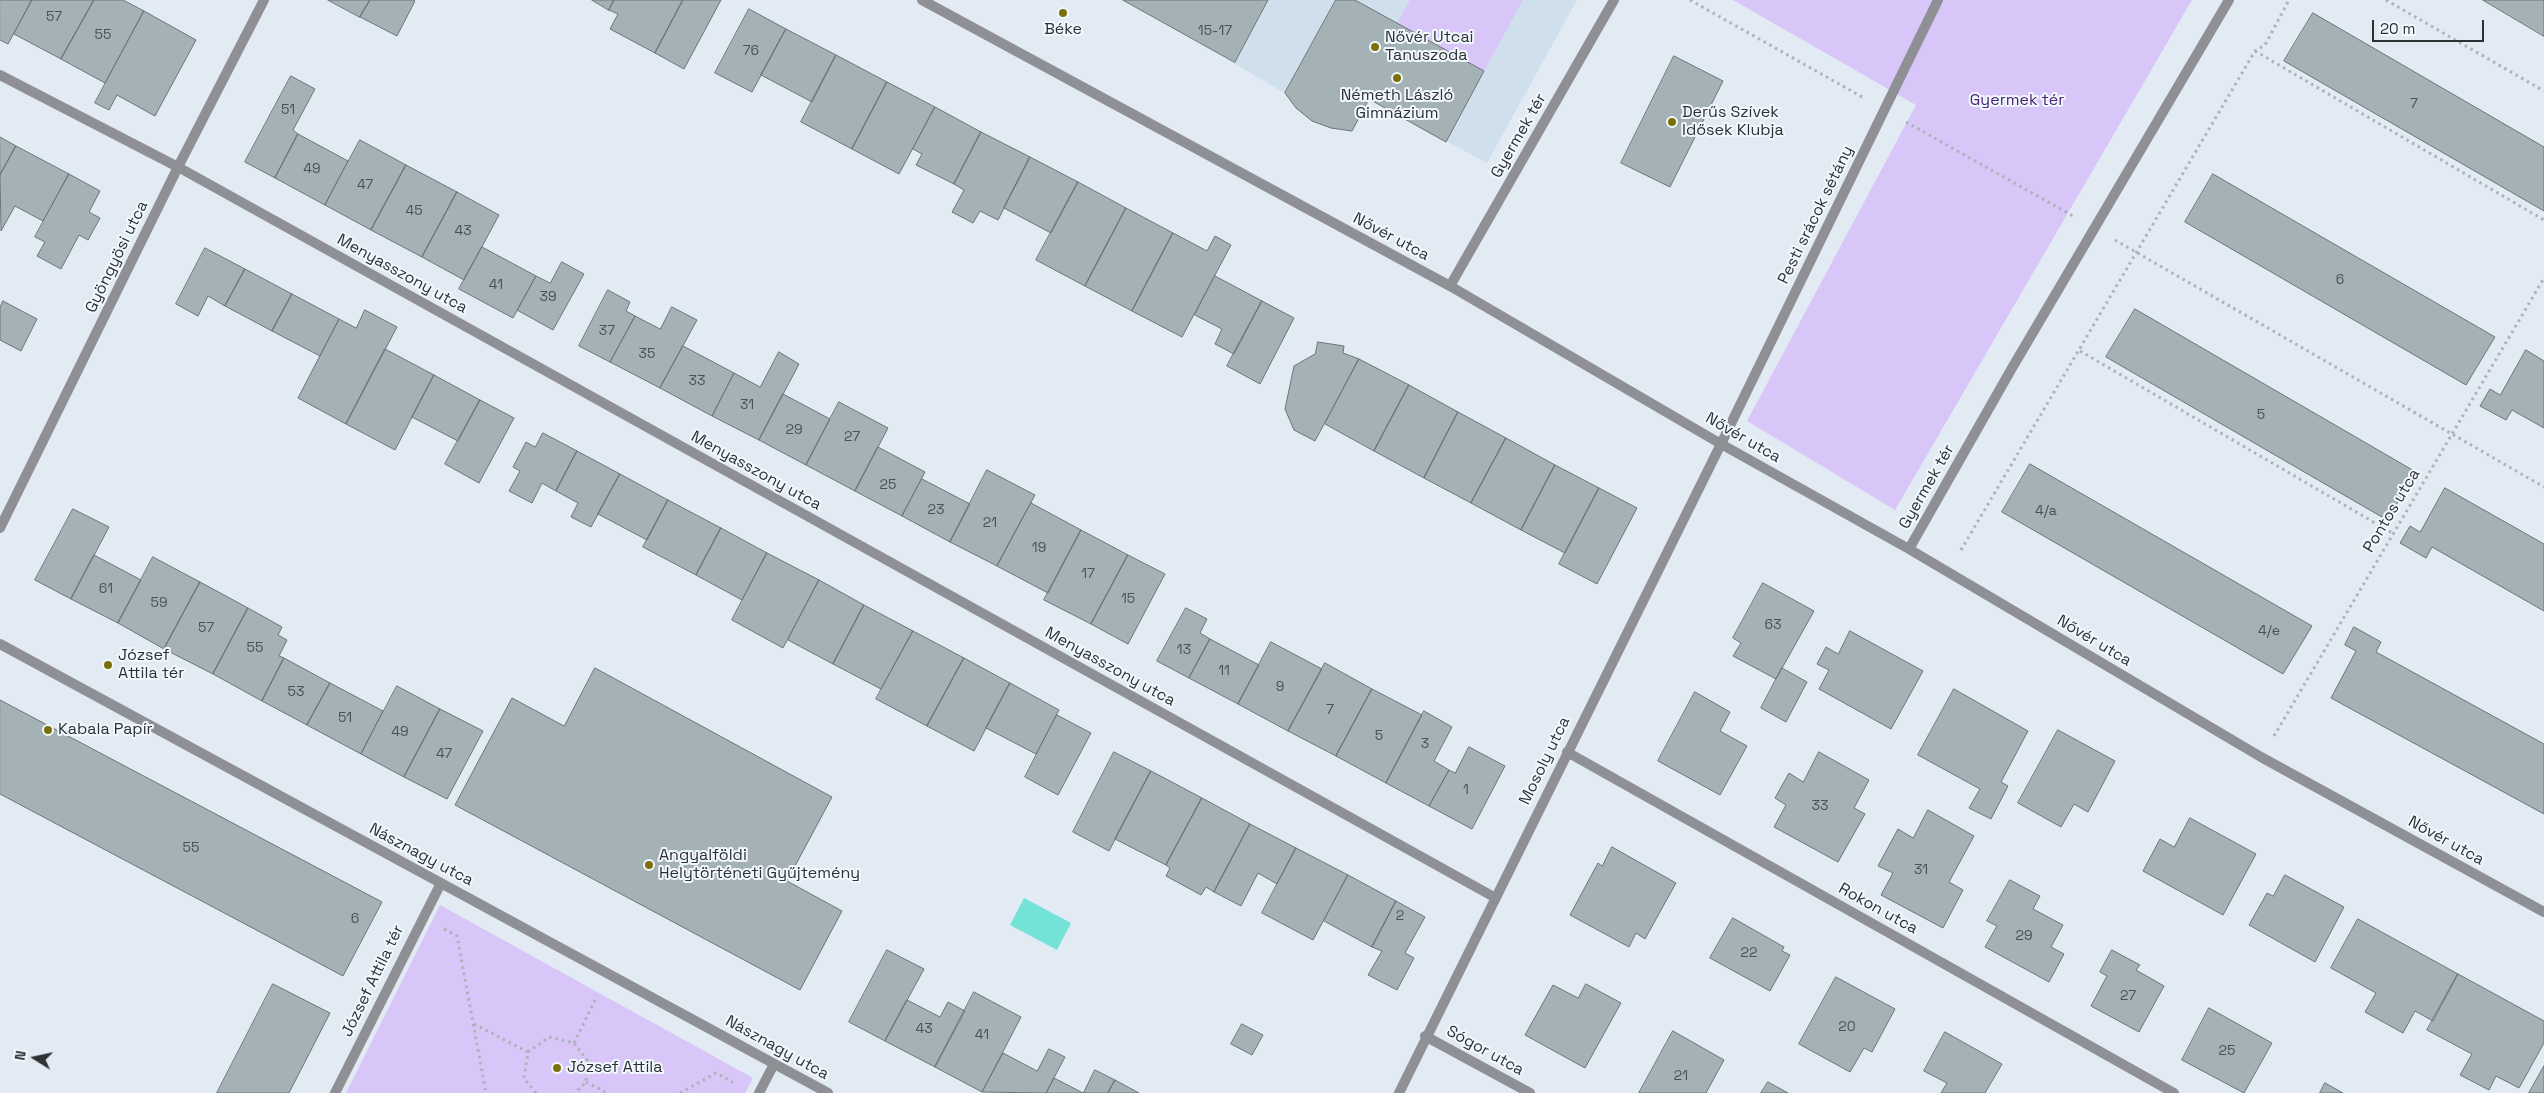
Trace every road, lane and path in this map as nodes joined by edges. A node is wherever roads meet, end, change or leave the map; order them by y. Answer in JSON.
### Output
{"nodes":[{"id":1,"x":264,"y":0,"type":"edge"},
{"id":2,"x":922,"y":0,"type":"edge"},
{"id":3,"x":1614,"y":0,"type":"edge"},
{"id":4,"x":1938,"y":0,"type":"edge"},
{"id":5,"x":2228,"y":0,"type":"edge"},
{"id":6,"x":2289,"y":0,"type":"edge"},
{"id":7,"x":2386,"y":0,"type":"edge"},
{"id":8,"x":2255,"y":52,"type":"junction"},
{"id":9,"x":0,"y":75,"type":"edge"},
{"id":10,"x":2544,"y":91,"type":"edge"},
{"id":11,"x":178,"y":167,"type":"junction"},
{"id":12,"x":2544,"y":220,"type":"edge"},
{"id":13,"x":2095,"y":228,"type":"junction"},
{"id":14,"x":2138,"y":253,"type":"junction"},
{"id":15,"x":2544,"y":278,"type":"edge"},
{"id":16,"x":2542,"y":285,"type":"edge"},
{"id":17,"x":1450,"y":286,"type":"junction"},
{"id":18,"x":2080,"y":351,"type":"junction"},
{"id":19,"x":2452,"y":435,"type":"junction"},
{"id":20,"x":1721,"y":444,"type":"junction"},
{"id":21,"x":2544,"y":487,"type":"edge"},
{"id":22,"x":0,"y":528,"type":"edge"},
{"id":23,"x":2394,"y":534,"type":"junction"},
{"id":24,"x":1909,"y":549,"type":"junction"},
{"id":25,"x":1948,"y":572,"type":"junction"},
{"id":26,"x":0,"y":644,"type":"edge"},
{"id":27,"x":1567,"y":752,"type":"junction"},
{"id":28,"x":2261,"y":757,"type":"junction"},
{"id":29,"x":441,"y":883,"type":"junction"},
{"id":30,"x":1494,"y":897,"type":"junction"},
{"id":31,"x":2544,"y":912,"type":"edge"},
{"id":32,"x":422,"y":917,"type":"junction"},
{"id":33,"x":608,"y":974,"type":"junction"},
{"id":34,"x":474,"y":1024,"type":"junction"},
{"id":35,"x":1425,"y":1036,"type":"junction"},
{"id":36,"x":574,"y":1043,"type":"junction"},
{"id":37,"x":528,"y":1052,"type":"junction"},
{"id":38,"x":774,"y":1064,"type":"junction"},
{"id":39,"x":586,"y":1082,"type":"junction"},
{"id":40,"x":738,"y":1085,"type":"dead end"},
{"id":41,"x":335,"y":1093,"type":"edge"},
{"id":42,"x":486,"y":1093,"type":"edge"},
{"id":43,"x":536,"y":1093,"type":"edge"},
{"id":44,"x":575,"y":1093,"type":"edge"},
{"id":45,"x":607,"y":1093,"type":"edge"},
{"id":46,"x":680,"y":1093,"type":"edge"},
{"id":47,"x":759,"y":1093,"type":"edge"},
{"id":48,"x":828,"y":1093,"type":"edge"},
{"id":49,"x":1399,"y":1093,"type":"edge"},
{"id":50,"x":1530,"y":1093,"type":"edge"},
{"id":51,"x":2174,"y":1093,"type":"edge"}],
"edges":[{"from":1,"to":11,"type":"street","name":"Gyöngyösi utca"},
{"from":2,"to":17,"type":"street","name":"Nővér utca"},
{"from":3,"to":17,"type":"street","name":"Gyermek tér"},
{"from":4,"to":20,"type":"street","name":"Pesti srácok sétány"},
{"from":5,"to":13,"type":"street","name":"Gyermek tér"},
{"from":6,"to":8,"type":"path"},
{"from":7,"to":10,"type":"path"},
{"from":8,"to":12,"type":"path"},
{"from":8,"to":14,"type":"path"},
{"from":9,"to":11,"type":"street","name":"Menyasszony utca"},
{"from":11,"to":22,"type":"street","name":"Gyöngyösi utca"},
{"from":11,"to":30,"type":"street","name":"Menyasszony utca"},
{"from":13,"to":14,"type":"path"},
{"from":13,"to":24,"type":"street","name":"Gyermek tér"},
{"from":14,"to":18,"type":"path"},
{"from":14,"to":19,"type":"path"},
{"from":15,"to":16,"type":"path","name":"Pontos utca"},
{"from":16,"to":19,"type":"path","name":"Pontos utca"},
{"from":17,"to":20,"type":"street","name":"Nővér utca"},
{"from":18,"to":23,"type":"path"},
{"from":18,"to":25,"type":"path"},
{"from":19,"to":21,"type":"path"},
{"from":19,"to":23,"type":"path","name":"Pontos utca"},
{"from":20,"to":24,"type":"street","name":"Nővér utca"},
{"from":20,"to":27,"type":"street","name":"Mosoly utca"},
{"from":23,"to":28,"type":"path","name":"Pontos utca"},
{"from":24,"to":25,"type":"street","name":"Nővér utca"},
{"from":25,"to":28,"type":"street","name":"Nővér utca"},
{"from":26,"to":29,"type":"street","name":"Násznagy utca"},
{"from":27,"to":30,"type":"street","name":"Mosoly utca"},
{"from":27,"to":51,"type":"street","name":"Rokon utca"},
{"from":28,"to":31,"type":"street","name":"Nővér utca"},
{"from":29,"to":32,"type":"street","name":"József Attila tér"},
{"from":29,"to":33,"type":"street","name":"Násznagy utca"},
{"from":30,"to":35,"type":"street","name":"Mosoly utca"},
{"from":32,"to":34,"type":"path"},
{"from":32,"to":41,"type":"street","name":"József Attila tér"},
{"from":33,"to":36,"type":"path"},
{"from":33,"to":38,"type":"street","name":"Násznagy utca"},
{"from":34,"to":37,"type":"path"},
{"from":34,"to":42,"type":"path"},
{"from":35,"to":49,"type":"street","name":"Mosoly utca"},
{"from":35,"to":50,"type":"street","name":"Sógor utca"},
{"from":36,"to":37,"type":"path"},
{"from":36,"to":39,"type":"path"},
{"from":37,"to":43,"type":"path"},
{"from":38,"to":47,"type":"street"},
{"from":38,"to":48,"type":"street","name":"Násznagy utca"},
{"from":39,"to":44,"type":"path"},
{"from":39,"to":45,"type":"path"},
{"from":40,"to":46,"type":"path"}]}
